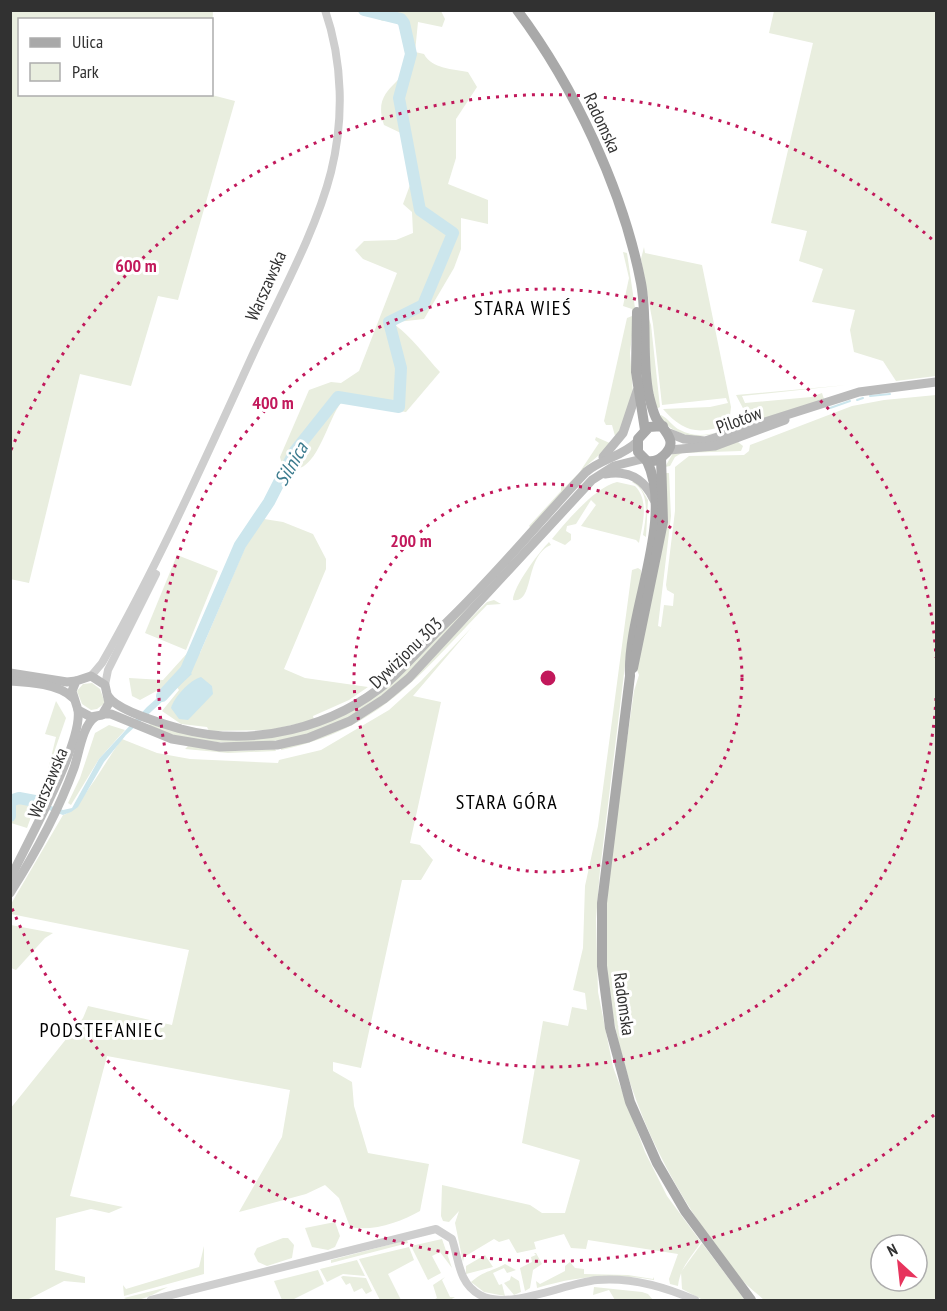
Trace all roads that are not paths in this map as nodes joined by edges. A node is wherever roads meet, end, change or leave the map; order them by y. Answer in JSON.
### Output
{"nodes":[{"id":1,"x":325,"y":10,"type":"edge"},
{"id":2,"x":517,"y":10,"type":"edge"},
{"id":3,"x":634,"y":261,"type":"junction"},
{"id":4,"x":936,"y":382,"type":"edge"},
{"id":5,"x":638,"y":386,"type":"junction"},
{"id":6,"x":817,"y":406,"type":"junction"},
{"id":7,"x":645,"y":430,"type":"junction"},
{"id":8,"x":666,"y":430,"type":"junction"},
{"id":9,"x":637,"y":442,"type":"junction"},
{"id":10,"x":669,"y":450,"type":"junction"},
{"id":11,"x":661,"y":458,"type":"junction"},
{"id":12,"x":644,"y":460,"type":"junction"},
{"id":13,"x":599,"y":461,"type":"junction"},
{"id":14,"x":592,"y":480,"type":"junction"},
{"id":15,"x":655,"y":504,"type":"junction"},
{"id":16,"x":158,"y":561,"type":"junction"},
{"id":17,"x":10,"y":673,"type":"edge"},
{"id":18,"x":91,"y":676,"type":"junction"},
{"id":19,"x":630,"y":676,"type":"junction"},
{"id":20,"x":10,"y":681,"type":"edge"},
{"id":21,"x":76,"y":681,"type":"junction"},
{"id":22,"x":105,"y":686,"type":"junction"},
{"id":23,"x":108,"y":696,"type":"junction"},
{"id":24,"x":73,"y":698,"type":"junction"},
{"id":25,"x":78,"y":710,"type":"junction"},
{"id":26,"x":99,"y":716,"type":"junction"},
{"id":27,"x":10,"y":879,"type":"edge"},
{"id":28,"x":10,"y":893,"type":"edge"},
{"id":29,"x":151,"y":1300,"type":"edge"},
{"id":30,"x":694,"y":1300,"type":"edge"},
{"id":31,"x":751,"y":1300,"type":"edge"}],
"edges":[{"from":1,"to":16,"type":"street","name":"Warszawska"},
{"from":2,"to":3,"type":"main road","name":"Radomska"},
{"from":3,"to":5,"type":"main road","name":"Radomska"},
{"from":3,"to":8,"type":"main road","name":"Radomska"},
{"from":4,"to":6,"type":"main road","name":"Pilotów"},
{"from":5,"to":7,"type":"main road","name":"Radomska"},
{"from":5,"to":13,"type":"main road"},
{"from":6,"to":8,"type":"main road","name":"Pilotów"},
{"from":6,"to":10,"type":"main road","name":"Pilotów"},
{"from":7,"to":8,"type":"main road"},
{"from":7,"to":9,"type":"main road"},
{"from":8,"to":10,"type":"main road"},
{"from":9,"to":12,"type":"main road"},
{"from":9,"to":13,"type":"main road","name":"Dywizjonu 303"},
{"from":10,"to":11,"type":"main road"},
{"from":11,"to":12,"type":"main road"},
{"from":11,"to":19,"type":"main road","name":"Radomska"},
{"from":12,"to":14,"type":"main road","name":"Dywizjonu 303"},
{"from":12,"to":15,"type":"main road","name":"Radomska"},
{"from":13,"to":23,"type":"main road","name":"Dywizjonu 303"},
{"from":14,"to":15,"type":"main road"},
{"from":14,"to":26,"type":"main road","name":"Dywizjonu 303"},
{"from":15,"to":19,"type":"main road","name":"Radomska"},
{"from":16,"to":18,"type":"street","name":"Warszawska"},
{"from":16,"to":22,"type":"street","name":"Warszawska"},
{"from":17,"to":21,"type":"main road"},
{"from":18,"to":21,"type":"main road"},
{"from":18,"to":22,"type":"main road"},
{"from":19,"to":31,"type":"main road","name":"Radomska"},
{"from":20,"to":24,"type":"main road"},
{"from":21,"to":24,"type":"main road"},
{"from":22,"to":23,"type":"main road"},
{"from":23,"to":26,"type":"main road"},
{"from":24,"to":25,"type":"main road"},
{"from":25,"to":26,"type":"main road"},
{"from":25,"to":27,"type":"main road","name":"Warszawska"},
{"from":26,"to":28,"type":"main road","name":"Warszawska"},
{"from":29,"to":30,"type":"street"}]}
